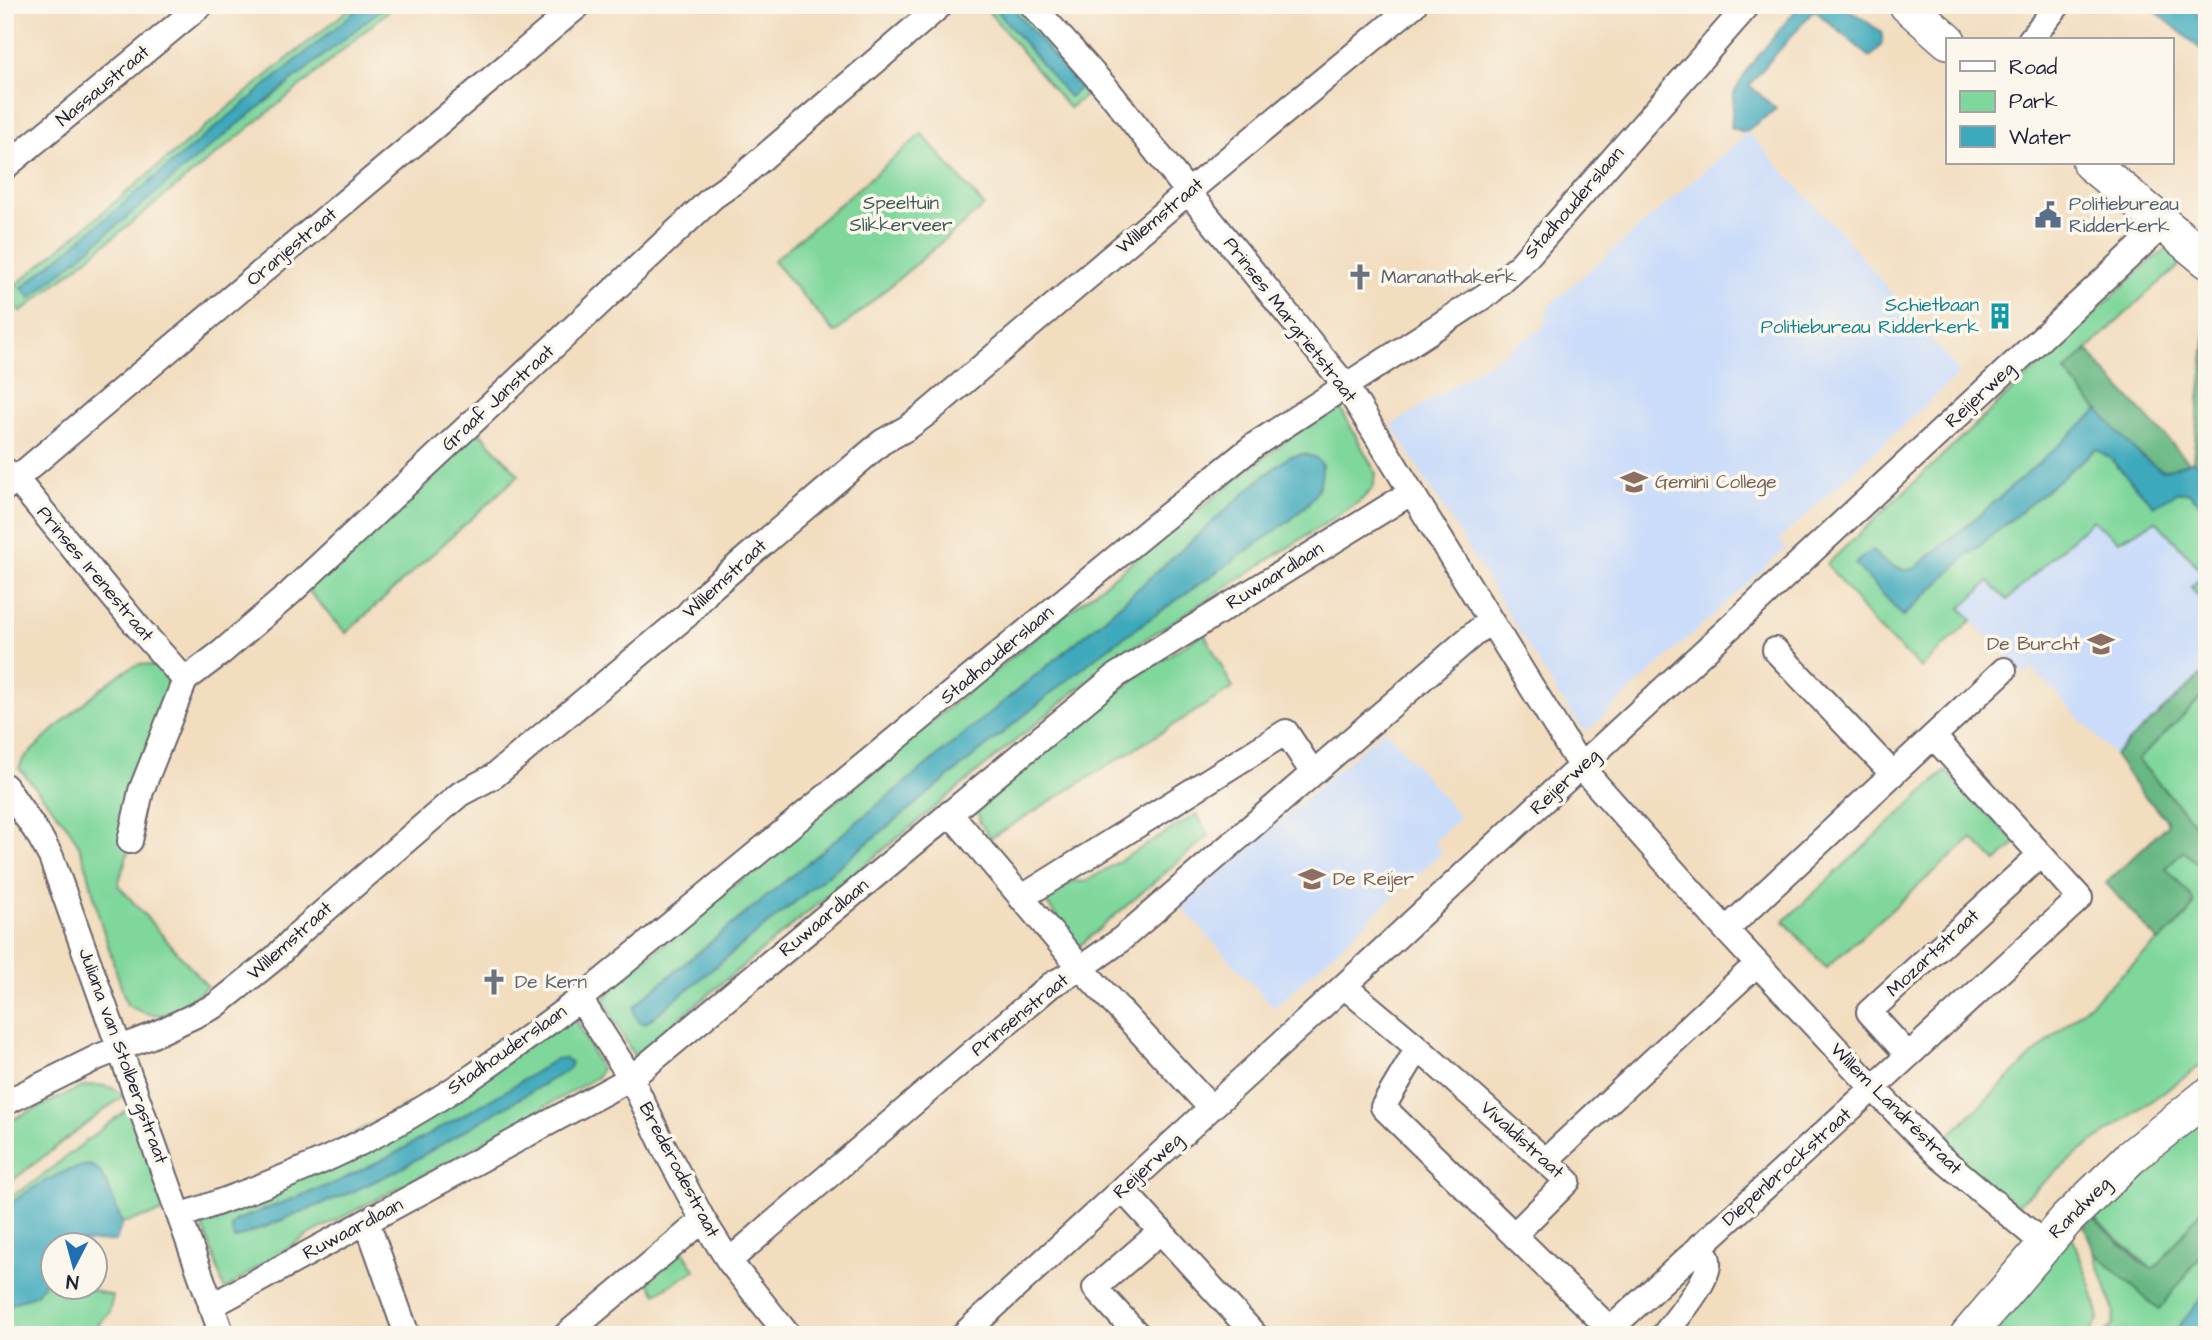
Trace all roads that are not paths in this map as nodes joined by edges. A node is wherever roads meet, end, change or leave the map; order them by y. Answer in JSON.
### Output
{"nodes":[{"id":1,"x":201,"y":5,"type":"edge"},
{"id":2,"x":579,"y":5,"type":"edge"},
{"id":3,"x":941,"y":5,"type":"edge"},
{"id":4,"x":1032,"y":5,"type":"edge"},
{"id":5,"x":1748,"y":5,"type":"edge"},
{"id":6,"x":1907,"y":5,"type":"edge"},
{"id":7,"x":2058,"y":5,"type":"edge"},
{"id":8,"x":1399,"y":10,"type":"edge"},
{"id":9,"x":2032,"y":38,"type":"edge"},
{"id":10,"x":1946,"y":39,"type":"edge"},
{"id":11,"x":2091,"y":164,"type":"edge"},
{"id":12,"x":5,"y":167,"type":"edge"},
{"id":13,"x":1188,"y":192,"type":"junction"},
{"id":14,"x":2163,"y":225,"type":"junction"},
{"id":15,"x":2207,"y":260,"type":"edge"},
{"id":16,"x":1346,"y":386,"type":"junction"},
{"id":17,"x":9,"y":479,"type":"edge"},
{"id":18,"x":1412,"y":492,"type":"junction"},
{"id":19,"x":1490,"y":620,"type":"junction"},
{"id":20,"x":1775,"y":650,"type":"dead end"},
{"id":21,"x":2004,"y":670,"type":"dead end"},
{"id":22,"x":185,"y":680,"type":"junction"},
{"id":23,"x":1934,"y":737,"type":"junction"},
{"id":24,"x":1581,"y":766,"type":"junction"},
{"id":25,"x":1313,"y":773,"type":"junction"},
{"id":26,"x":1893,"y":774,"type":"junction"},
{"id":27,"x":5,"y":786,"type":"edge"},
{"id":28,"x":950,"y":814,"type":"junction"},
{"id":29,"x":130,"y":841,"type":"dead end"},
{"id":30,"x":2040,"y":855,"type":"junction"},
{"id":31,"x":1021,"y":898,"type":"junction"},
{"id":32,"x":1726,"y":930,"type":"junction"},
{"id":33,"x":1757,"y":964,"type":"junction"},
{"id":34,"x":1081,"y":968,"type":"junction"},
{"id":35,"x":1344,"y":986,"type":"junction"},
{"id":36,"x":580,"y":999,"type":"junction"},
{"id":37,"x":120,"y":1048,"type":"junction"},
{"id":38,"x":1418,"y":1048,"type":"junction"},
{"id":39,"x":1908,"y":1055,"type":"junction"},
{"id":40,"x":631,"y":1078,"type":"junction"},
{"id":41,"x":1873,"y":1088,"type":"junction"},
{"id":42,"x":2207,"y":1096,"type":"edge"},
{"id":43,"x":5,"y":1103,"type":"edge"},
{"id":44,"x":1211,"y":1108,"type":"junction"},
{"id":45,"x":1545,"y":1161,"type":"junction"},
{"id":46,"x":1122,"y":1190,"type":"junction"},
{"id":47,"x":180,"y":1216,"type":"junction"},
{"id":48,"x":703,"y":1220,"type":"junction"},
{"id":49,"x":367,"y":1222,"type":"junction"},
{"id":50,"x":1160,"y":1231,"type":"junction"},
{"id":51,"x":1514,"y":1235,"type":"junction"},
{"id":52,"x":2044,"y":1244,"type":"junction"},
{"id":53,"x":1701,"y":1245,"type":"junction"},
{"id":54,"x":729,"y":1261,"type":"junction"},
{"id":55,"x":211,"y":1306,"type":"junction"},
{"id":56,"x":1607,"y":1332,"type":"edge"},
{"id":57,"x":222,"y":1335,"type":"edge"},
{"id":58,"x":407,"y":1335,"type":"edge"},
{"id":59,"x":566,"y":1335,"type":"edge"},
{"id":60,"x":788,"y":1335,"type":"edge"},
{"id":61,"x":963,"y":1335,"type":"edge"},
{"id":62,"x":1138,"y":1335,"type":"edge"},
{"id":63,"x":1255,"y":1335,"type":"edge"},
{"id":64,"x":1664,"y":1335,"type":"edge"},
{"id":65,"x":1968,"y":1335,"type":"edge"}],
"edges":[{"from":1,"to":12,"type":"street","name":"Nassaustraat"},
{"from":2,"to":17,"type":"street","name":"Oranjestraat"},
{"from":3,"to":22,"type":"street","name":"Graaf Janstraat"},
{"from":4,"to":13,"type":"street","name":"Prinses Margrietstraat"},
{"from":5,"to":16,"type":"street","name":"Stadhouderslaan"},
{"from":6,"to":10,"type":"street"},
{"from":7,"to":9,"type":"street"},
{"from":8,"to":13,"type":"street","name":"Willemstraat"},
{"from":11,"to":14,"type":"street"},
{"from":13,"to":16,"type":"street","name":"Prinses Margrietstraat"},
{"from":13,"to":37,"type":"street","name":"Willemstraat"},
{"from":14,"to":15,"type":"street"},
{"from":14,"to":24,"type":"street","name":"Reijerweg"},
{"from":16,"to":18,"type":"street","name":"Prinses Margrietstraat"},
{"from":16,"to":36,"type":"street","name":"Stadhouderslaan"},
{"from":17,"to":22,"type":"street","name":"Prinses Irenestraat"},
{"from":18,"to":19,"type":"street","name":"Prinses Margrietstraat"},
{"from":18,"to":28,"type":"street","name":"Ruwaardlaan"},
{"from":19,"to":24,"type":"street","name":"Prinses Margrietstraat"},
{"from":19,"to":25,"type":"street","name":"Prinsenstraat"},
{"from":20,"to":26,"type":"street"},
{"from":21,"to":23,"type":"street"},
{"from":22,"to":29,"type":"street"},
{"from":23,"to":26,"type":"street"},
{"from":23,"to":30,"type":"street"},
{"from":24,"to":32,"type":"street","name":"Willem Landréstraat"},
{"from":24,"to":35,"type":"street","name":"Reijerweg"},
{"from":25,"to":31,"type":"street"},
{"from":25,"to":34,"type":"street","name":"Prinsenstraat"},
{"from":26,"to":32,"type":"street"},
{"from":27,"to":37,"type":"street","name":"Juliana van Stolbergstraat"},
{"from":28,"to":31,"type":"street"},
{"from":28,"to":40,"type":"street","name":"Ruwaardlaan"},
{"from":30,"to":39,"type":"street","name":"Mozartstraat"},
{"from":30,"to":39,"type":"street"},
{"from":31,"to":34,"type":"street"},
{"from":32,"to":33,"type":"street","name":"Willem Landréstraat"},
{"from":33,"to":41,"type":"street","name":"Willem Landréstraat"},
{"from":33,"to":45,"type":"street"},
{"from":34,"to":44,"type":"street"},
{"from":34,"to":54,"type":"street","name":"Prinsenstraat"},
{"from":35,"to":38,"type":"street","name":"Vivaldistraat"},
{"from":35,"to":44,"type":"street","name":"Reijerweg"},
{"from":36,"to":40,"type":"street","name":"Brederodestraat"},
{"from":36,"to":47,"type":"street","name":"Stadhouderslaan"},
{"from":37,"to":43,"type":"street","name":"Willemstraat"},
{"from":37,"to":47,"type":"street","name":"Juliana van Stolbergstraat"},
{"from":38,"to":45,"type":"street","name":"Vivaldistraat"},
{"from":38,"to":51,"type":"street"},
{"from":39,"to":41,"type":"street"},
{"from":40,"to":48,"type":"street","name":"Brederodestraat"},
{"from":40,"to":49,"type":"street","name":"Ruwaardlaan"},
{"from":41,"to":52,"type":"street","name":"Willem Landréstraat"},
{"from":41,"to":53,"type":"street","name":"Diepenbrockstraat"},
{"from":42,"to":52,"type":"street","name":"Randweg"},
{"from":44,"to":46,"type":"street","name":"Reijerweg"},
{"from":45,"to":51,"type":"street","name":"Vivaldistraat"},
{"from":46,"to":50,"type":"street"},
{"from":46,"to":61,"type":"street","name":"Reijerweg"},
{"from":47,"to":55,"type":"street","name":"Juliana van Stolbergstraat"},
{"from":48,"to":54,"type":"street","name":"Brederodestraat"},
{"from":48,"to":59,"type":"street"},
{"from":49,"to":55,"type":"street","name":"Ruwaardlaan"},
{"from":49,"to":58,"type":"street"},
{"from":50,"to":62,"type":"street"},
{"from":50,"to":63,"type":"street"},
{"from":51,"to":56,"type":"street"},
{"from":52,"to":65,"type":"street","name":"Randweg"},
{"from":53,"to":56,"type":"street","name":"Diepenbrockstraat"},
{"from":53,"to":64,"type":"street"},
{"from":54,"to":60,"type":"street","name":"Brederodestraat"},
{"from":55,"to":57,"type":"street","name":"Juliana van Stolbergstraat"}]}
